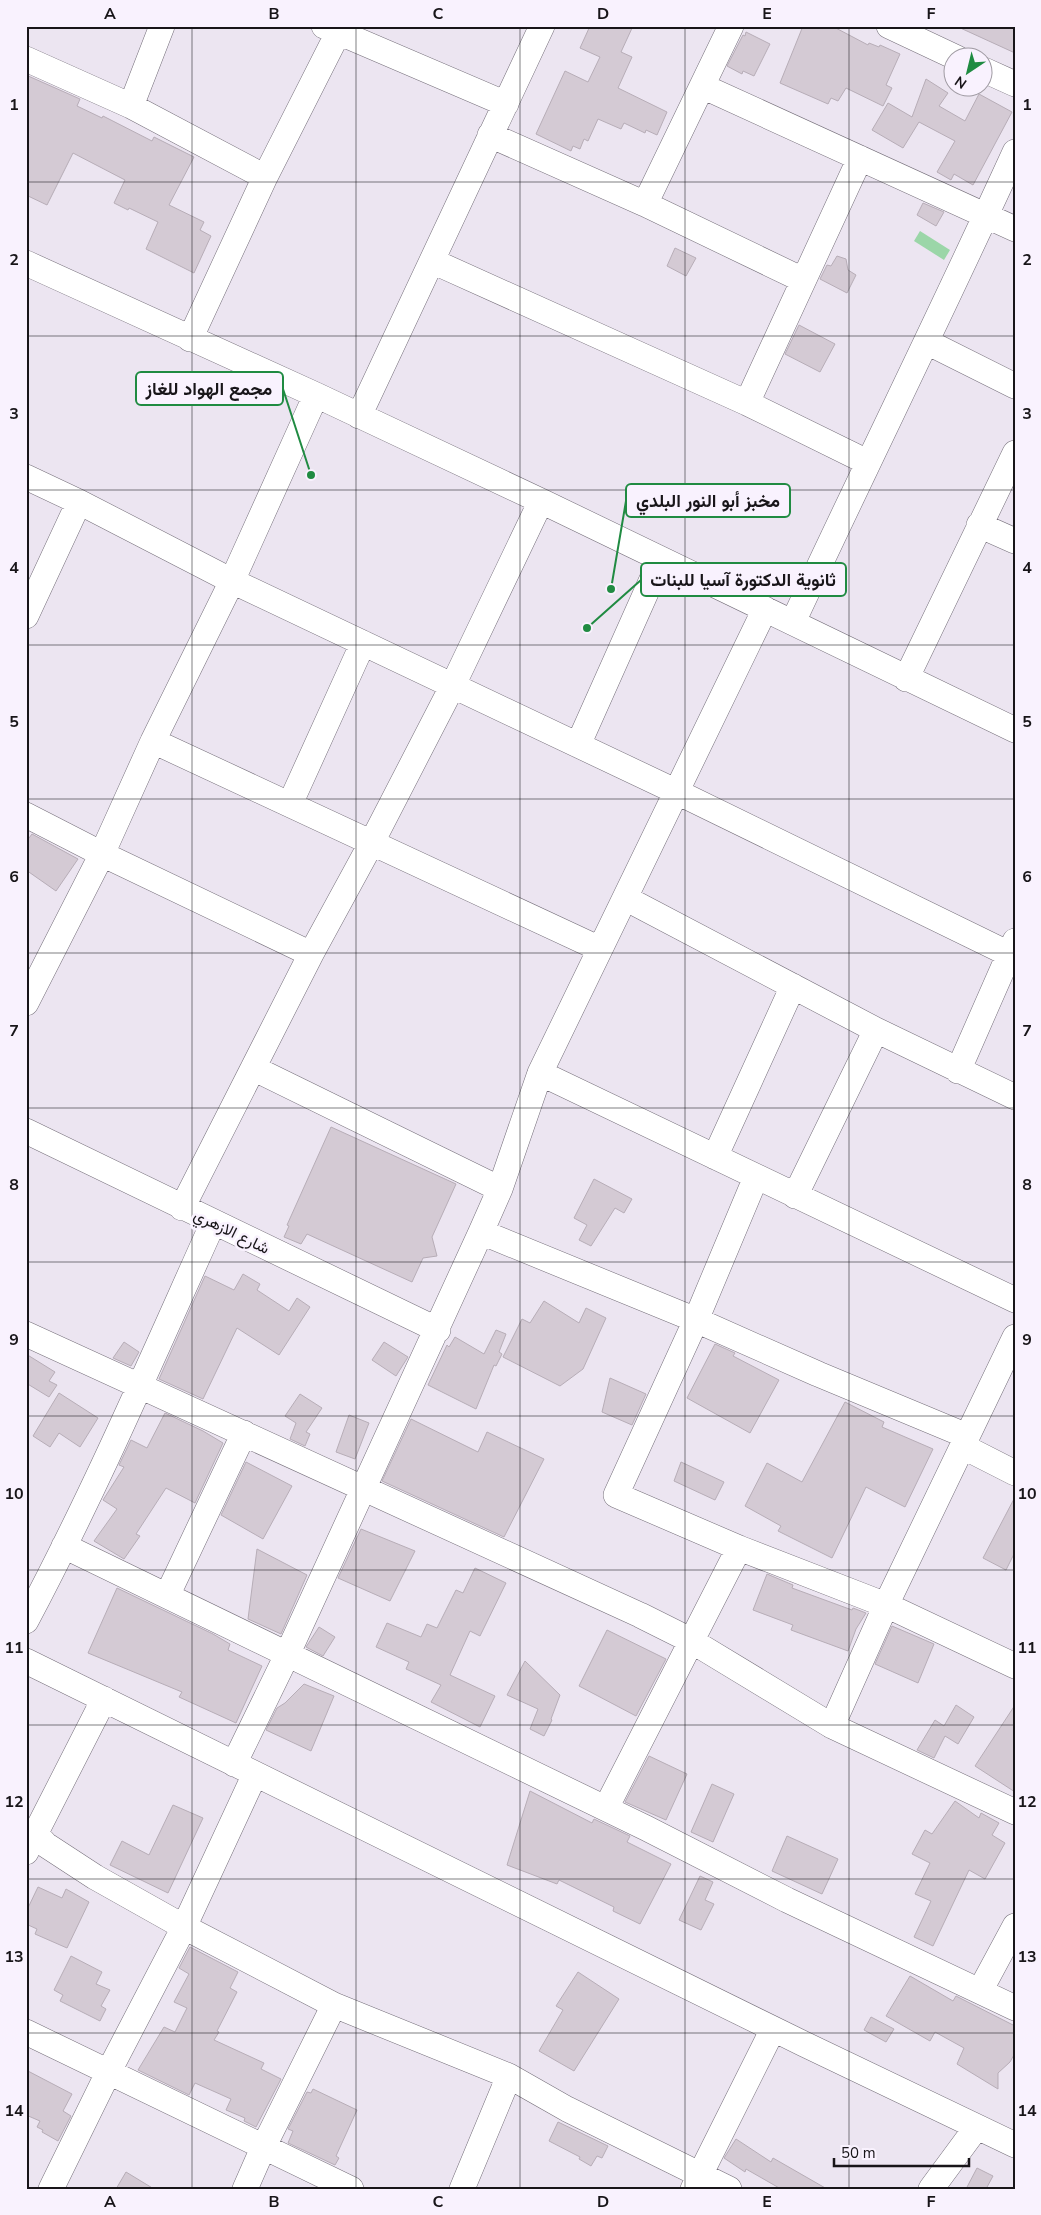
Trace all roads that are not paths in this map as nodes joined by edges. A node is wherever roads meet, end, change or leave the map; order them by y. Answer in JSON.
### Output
{"nodes":[{"id":1,"x":162,"y":26,"type":"edge"},
{"id":2,"x":542,"y":26,"type":"edge"},
{"id":3,"x":731,"y":26,"type":"edge"},
{"id":4,"x":889,"y":26,"type":"edge"},
{"id":5,"x":331,"y":30,"type":"edge"},
{"id":6,"x":944,"y":52,"type":"edge"},
{"id":7,"x":26,"y":59,"type":"edge"},
{"id":8,"x":994,"y":75,"type":"edge"},
{"id":9,"x":1015,"y":84,"type":"edge"},
{"id":10,"x":702,"y":86,"type":"junction"},
{"id":11,"x":506,"y":104,"type":"junction"},
{"id":12,"x":131,"y":106,"type":"junction"},
{"id":13,"x":490,"y":135,"type":"junction"},
{"id":14,"x":1015,"y":152,"type":"edge"},
{"id":15,"x":860,"y":158,"type":"junction"},
{"id":16,"x":265,"y":176,"type":"junction"},
{"id":17,"x":645,"y":204,"type":"junction"},
{"id":18,"x":986,"y":215,"type":"junction"},
{"id":19,"x":1015,"y":229,"type":"edge"},
{"id":20,"x":432,"y":261,"type":"junction"},
{"id":21,"x":26,"y":263,"type":"edge"},
{"id":22,"x":803,"y":280,"type":"junction"},
{"id":23,"x":190,"y":339,"type":"junction"},
{"id":24,"x":927,"y":342,"type":"junction"},
{"id":25,"x":1015,"y":386,"type":"edge"},
{"id":26,"x":316,"y":395,"type":"junction"},
{"id":27,"x":747,"y":403,"type":"junction"},
{"id":28,"x":359,"y":416,"type":"junction"},
{"id":29,"x":1015,"y":453,"type":"edge"},
{"id":30,"x":867,"y":462,"type":"junction"},
{"id":31,"x":26,"y":477,"type":"edge"},
{"id":32,"x":541,"y":501,"type":"junction"},
{"id":33,"x":79,"y":502,"type":"junction"},
{"id":34,"x":979,"y":525,"type":"junction"},
{"id":35,"x":1015,"y":541,"type":"edge"},
{"id":36,"x":661,"y":559,"type":"junction"},
{"id":37,"x":232,"y":580,"type":"junction"},
{"id":38,"x":765,"y":609,"type":"junction"},
{"id":39,"x":26,"y":616,"type":"edge"},
{"id":40,"x":793,"y":622,"type":"junction"},
{"id":41,"x":363,"y":643,"type":"junction"},
{"id":42,"x":906,"y":679,"type":"junction"},
{"id":43,"x":453,"y":685,"type":"junction"},
{"id":44,"x":1015,"y":730,"type":"edge"},
{"id":45,"x":153,"y":741,"type":"junction"},
{"id":46,"x":578,"y":745,"type":"junction"},
{"id":47,"x":677,"y":792,"type":"junction"},
{"id":48,"x":290,"y":804,"type":"junction"},
{"id":49,"x":26,"y":815,"type":"edge"},
{"id":50,"x":372,"y":842,"type":"junction"},
{"id":51,"x":102,"y":854,"type":"junction"},
{"id":52,"x":625,"y":898,"type":"junction"},
{"id":53,"x":1012,"y":947,"type":"edge"},
{"id":54,"x":600,"y":949,"type":"junction"},
{"id":55,"x":311,"y":954,"type":"junction"},
{"id":56,"x":793,"y":986,"type":"junction"},
{"id":57,"x":27,"y":1001,"type":"edge"},
{"id":58,"x":876,"y":1030,"type":"junction"},
{"id":59,"x":253,"y":1068,"type":"junction"},
{"id":60,"x":958,"y":1071,"type":"junction"},
{"id":61,"x":540,"y":1073,"type":"junction"},
{"id":62,"x":1015,"y":1098,"type":"edge"},
{"id":63,"x":26,"y":1131,"type":"edge"},
{"id":64,"x":714,"y":1157,"type":"junction"},
{"id":65,"x":756,"y":1177,"type":"junction"},
{"id":66,"x":500,"y":1189,"type":"junction"},
{"id":67,"x":795,"y":1196,"type":"junction"},
{"id":68,"x":182,"y":1208,"type":"junction"},
{"id":69,"x":213,"y":1223,"type":"junction"},
{"id":70,"x":481,"y":1232,"type":"junction"},
{"id":71,"x":1015,"y":1300,"type":"edge"},
{"id":72,"x":696,"y":1320,"type":"junction"},
{"id":73,"x":438,"y":1330,"type":"junction"},
{"id":74,"x":26,"y":1334,"type":"edge"},
{"id":75,"x":1015,"y":1337,"type":"edge"},
{"id":76,"x":140,"y":1386,"type":"junction"},
{"id":77,"x":244,"y":1433,"type":"junction"},
{"id":78,"x":964,"y":1441,"type":"junction"},
{"id":79,"x":1015,"y":1473,"type":"edge"},
{"id":80,"x":363,"y":1488,"type":"junction"},
{"id":81,"x":64,"y":1546,"type":"junction"},
{"id":82,"x":739,"y":1548,"type":"junction"},
{"id":83,"x":167,"y":1596,"type":"junction"},
{"id":84,"x":886,"y":1605,"type":"junction"},
{"id":85,"x":26,"y":1621,"type":"edge"},
{"id":86,"x":690,"y":1640,"type":"junction"},
{"id":87,"x":287,"y":1655,"type":"junction"},
{"id":88,"x":26,"y":1661,"type":"edge"},
{"id":89,"x":1015,"y":1666,"type":"edge"},
{"id":90,"x":104,"y":1700,"type":"junction"},
{"id":91,"x":832,"y":1726,"type":"junction"},
{"id":92,"x":244,"y":1769,"type":"junction"},
{"id":93,"x":606,"y":1808,"type":"junction"},
{"id":94,"x":1015,"y":1812,"type":"edge"},
{"id":95,"x":30,"y":1843,"type":"edge"},
{"id":96,"x":1015,"y":1926,"type":"edge"},
{"id":97,"x":184,"y":1927,"type":"junction"},
{"id":98,"x":980,"y":1991,"type":"junction"},
{"id":99,"x":334,"y":2005,"type":"junction"},
{"id":100,"x":1015,"y":2008,"type":"edge"},
{"id":101,"x":773,"y":2029,"type":"junction"},
{"id":102,"x":26,"y":2032,"type":"edge"},
{"id":103,"x":109,"y":2071,"type":"junction"},
{"id":104,"x":509,"y":2076,"type":"junction"},
{"id":105,"x":976,"y":2128,"type":"junction"},
{"id":106,"x":1015,"y":2145,"type":"edge"},
{"id":107,"x":263,"y":2148,"type":"junction"},
{"id":108,"x":696,"y":2181,"type":"edge"},
{"id":109,"x":51,"y":2189,"type":"edge"},
{"id":110,"x":245,"y":2189,"type":"edge"},
{"id":111,"x":351,"y":2189,"type":"edge"},
{"id":112,"x":462,"y":2189,"type":"edge"},
{"id":113,"x":730,"y":2189,"type":"edge"},
{"id":114,"x":931,"y":2189,"type":"edge"}],
"edges":[{"from":1,"to":12,"type":"street"},
{"from":2,"to":11,"type":"street"},
{"from":3,"to":10,"type":"street"},
{"from":4,"to":6,"type":"street"},
{"from":5,"to":11,"type":"street"},
{"from":5,"to":16,"type":"street"},
{"from":7,"to":12,"type":"street"},
{"from":8,"to":9,"type":"street"},
{"from":10,"to":15,"type":"street"},
{"from":10,"to":17,"type":"street"},
{"from":11,"to":13,"type":"street"},
{"from":12,"to":16,"type":"street"},
{"from":13,"to":17,"type":"street"},
{"from":13,"to":20,"type":"street"},
{"from":14,"to":18,"type":"street"},
{"from":15,"to":18,"type":"street"},
{"from":15,"to":22,"type":"street"},
{"from":16,"to":23,"type":"street"},
{"from":17,"to":22,"type":"street"},
{"from":18,"to":19,"type":"street"},
{"from":18,"to":24,"type":"street"},
{"from":20,"to":27,"type":"street"},
{"from":20,"to":28,"type":"street"},
{"from":21,"to":23,"type":"street"},
{"from":22,"to":27,"type":"street"},
{"from":23,"to":26,"type":"street"},
{"from":24,"to":25,"type":"street"},
{"from":24,"to":30,"type":"street"},
{"from":26,"to":28,"type":"street"},
{"from":26,"to":37,"type":"street"},
{"from":27,"to":30,"type":"street"},
{"from":28,"to":32,"type":"street"},
{"from":29,"to":34,"type":"street"},
{"from":30,"to":40,"type":"street"},
{"from":31,"to":33,"type":"street"},
{"from":32,"to":36,"type":"street"},
{"from":32,"to":43,"type":"street"},
{"from":33,"to":37,"type":"street"},
{"from":33,"to":39,"type":"street"},
{"from":34,"to":35,"type":"street"},
{"from":34,"to":42,"type":"street"},
{"from":36,"to":38,"type":"street"},
{"from":36,"to":46,"type":"street"},
{"from":37,"to":41,"type":"street"},
{"from":37,"to":45,"type":"street"},
{"from":38,"to":40,"type":"street"},
{"from":38,"to":47,"type":"street"},
{"from":40,"to":42,"type":"street"},
{"from":41,"to":43,"type":"street"},
{"from":41,"to":48,"type":"street"},
{"from":42,"to":44,"type":"street"},
{"from":43,"to":46,"type":"street"},
{"from":43,"to":50,"type":"street"},
{"from":45,"to":48,"type":"street"},
{"from":45,"to":51,"type":"street"},
{"from":46,"to":47,"type":"street"},
{"from":47,"to":52,"type":"street"},
{"from":47,"to":53,"type":"street"},
{"from":48,"to":50,"type":"street"},
{"from":49,"to":51,"type":"street"},
{"from":50,"to":54,"type":"street"},
{"from":50,"to":55,"type":"street"},
{"from":51,"to":55,"type":"street"},
{"from":51,"to":57,"type":"street"},
{"from":52,"to":54,"type":"street"},
{"from":52,"to":56,"type":"street"},
{"from":53,"to":60,"type":"street"},
{"from":54,"to":61,"type":"street"},
{"from":55,"to":59,"type":"street"},
{"from":56,"to":58,"type":"street"},
{"from":56,"to":64,"type":"street"},
{"from":58,"to":60,"type":"street"},
{"from":58,"to":67,"type":"street"},
{"from":59,"to":66,"type":"street"},
{"from":59,"to":68,"type":"street"},
{"from":60,"to":62,"type":"street"},
{"from":61,"to":64,"type":"street"},
{"from":61,"to":66,"type":"street"},
{"from":63,"to":68,"type":"street","name":"شارع الازهري"},
{"from":64,"to":65,"type":"street"},
{"from":65,"to":67,"type":"street"},
{"from":65,"to":72,"type":"street"},
{"from":66,"to":70,"type":"street"},
{"from":67,"to":71,"type":"street"},
{"from":68,"to":69,"type":"street","name":"شارع الازهري"},
{"from":69,"to":73,"type":"street","name":"شارع الازهري"},
{"from":69,"to":76,"type":"street"},
{"from":70,"to":72,"type":"street"},
{"from":70,"to":73,"type":"street"},
{"from":72,"to":78,"type":"street"},
{"from":72,"to":82,"type":"street"},
{"from":73,"to":80,"type":"street"},
{"from":74,"to":76,"type":"street"},
{"from":75,"to":78,"type":"street"},
{"from":76,"to":77,"type":"street"},
{"from":76,"to":81,"type":"street"},
{"from":77,"to":80,"type":"street"},
{"from":77,"to":83,"type":"street"},
{"from":78,"to":79,"type":"street"},
{"from":78,"to":84,"type":"street"},
{"from":80,"to":86,"type":"street"},
{"from":80,"to":87,"type":"street"},
{"from":81,"to":83,"type":"street"},
{"from":81,"to":85,"type":"street"},
{"from":82,"to":84,"type":"street"},
{"from":82,"to":86,"type":"street"},
{"from":83,"to":87,"type":"street"},
{"from":84,"to":89,"type":"street"},
{"from":84,"to":91,"type":"street"},
{"from":86,"to":91,"type":"street"},
{"from":86,"to":93,"type":"street"},
{"from":87,"to":92,"type":"street"},
{"from":87,"to":93,"type":"street"},
{"from":88,"to":90,"type":"street"},
{"from":90,"to":92,"type":"street"},
{"from":90,"to":95,"type":"street"},
{"from":91,"to":94,"type":"street"},
{"from":92,"to":97,"type":"street"},
{"from":92,"to":101,"type":"street"},
{"from":93,"to":98,"type":"street"},
{"from":95,"to":97,"type":"street"},
{"from":96,"to":98,"type":"street"},
{"from":97,"to":99,"type":"street"},
{"from":97,"to":103,"type":"street"},
{"from":98,"to":100,"type":"street"},
{"from":99,"to":104,"type":"street"},
{"from":99,"to":107,"type":"street"},
{"from":101,"to":105,"type":"street"},
{"from":101,"to":108,"type":"street"},
{"from":102,"to":103,"type":"street"},
{"from":103,"to":107,"type":"street"},
{"from":103,"to":109,"type":"street"},
{"from":104,"to":108,"type":"street"},
{"from":104,"to":112,"type":"street"},
{"from":105,"to":106,"type":"street"},
{"from":105,"to":114,"type":"street"},
{"from":107,"to":110,"type":"street"},
{"from":107,"to":111,"type":"street"},
{"from":108,"to":113,"type":"street"}]}
